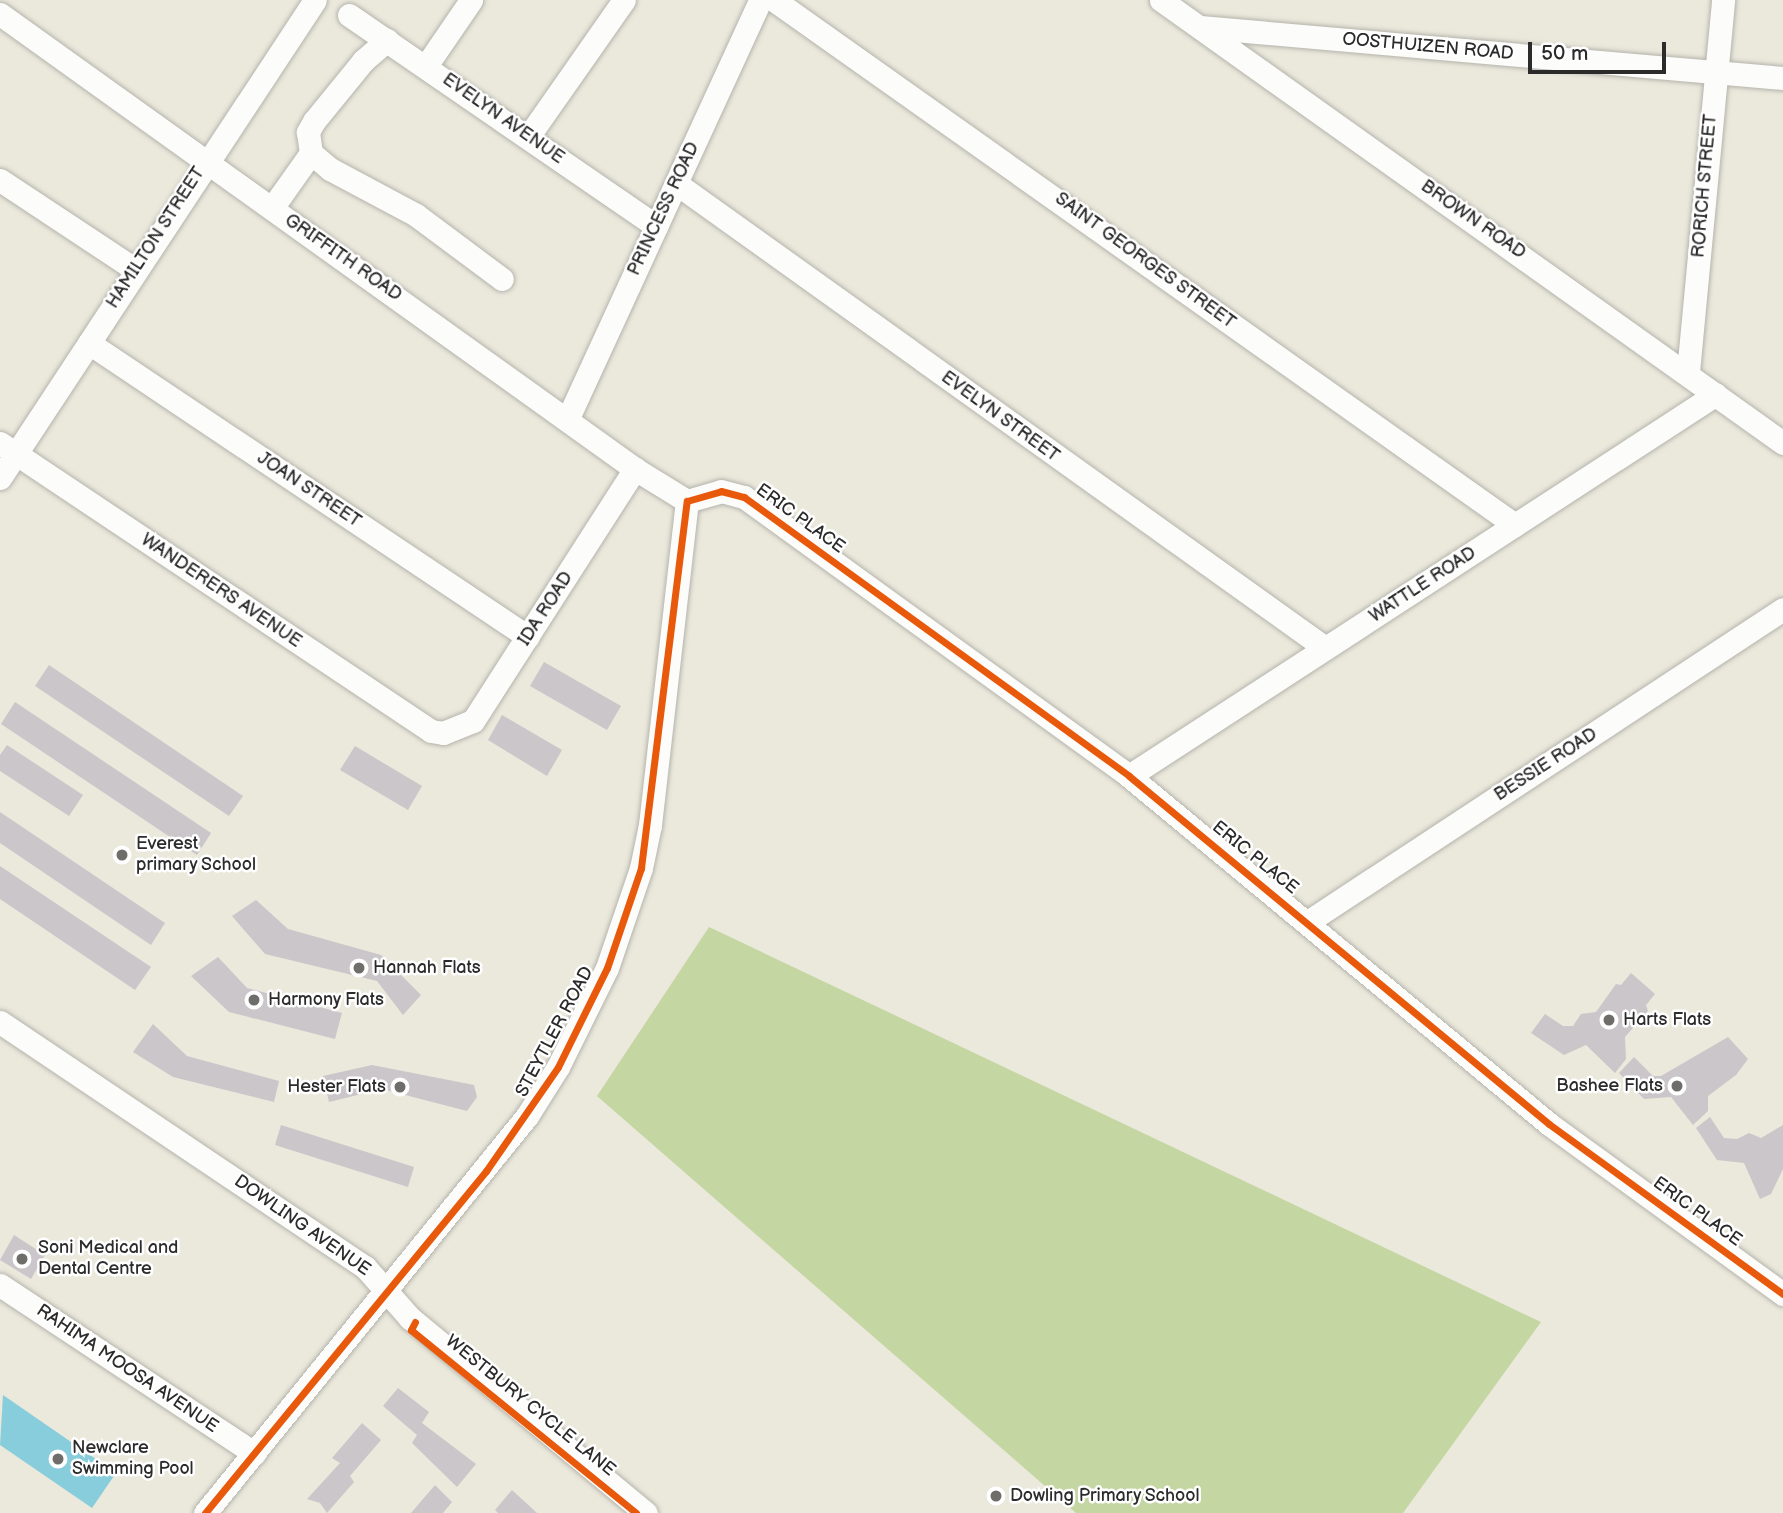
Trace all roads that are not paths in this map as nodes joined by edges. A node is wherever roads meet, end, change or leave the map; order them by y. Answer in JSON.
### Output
{"nodes":[{"id":1,"x":315,"y":0,"type":"edge"},
{"id":2,"x":471,"y":0,"type":"edge"},
{"id":3,"x":624,"y":0,"type":"edge"},
{"id":4,"x":760,"y":0,"type":"edge"},
{"id":5,"x":774,"y":0,"type":"edge"},
{"id":6,"x":1161,"y":0,"type":"edge"},
{"id":7,"x":1723,"y":0,"type":"edge"},
{"id":8,"x":0,"y":14,"type":"edge"},
{"id":9,"x":349,"y":15,"type":"dead end"},
{"id":10,"x":1199,"y":27,"type":"junction"},
{"id":11,"x":387,"y":40,"type":"junction"},
{"id":12,"x":426,"y":66,"type":"junction"},
{"id":13,"x":1716,"y":71,"type":"junction"},
{"id":14,"x":1783,"y":78,"type":"edge"},
{"id":15,"x":528,"y":137,"type":"junction"},
{"id":16,"x":311,"y":153,"type":"junction"},
{"id":17,"x":206,"y":162,"type":"junction"},
{"id":18,"x":0,"y":180,"type":"edge"},
{"id":19,"x":677,"y":184,"type":"junction"},
{"id":20,"x":272,"y":208,"type":"junction"},
{"id":21,"x":656,"y":226,"type":"junction"},
{"id":22,"x":136,"y":271,"type":"junction"},
{"id":23,"x":502,"y":279,"type":"dead end"},
{"id":24,"x":89,"y":343,"type":"junction"},
{"id":25,"x":1688,"y":372,"type":"junction"},
{"id":26,"x":1716,"y":394,"type":"junction"},
{"id":27,"x":568,"y":418,"type":"junction"},
{"id":28,"x":1783,"y":443,"type":"edge"},
{"id":29,"x":8,"y":449,"type":"edge"},
{"id":30,"x":635,"y":468,"type":"junction"},
{"id":31,"x":0,"y":478,"type":"edge"},
{"id":32,"x":687,"y":501,"type":"junction"},
{"id":33,"x":1515,"y":526,"type":"junction"},
{"id":34,"x":1783,"y":609,"type":"edge"},
{"id":35,"x":528,"y":637,"type":"junction"},
{"id":36,"x":1325,"y":648,"type":"junction"},
{"id":37,"x":443,"y":733,"type":"joint"},
{"id":38,"x":1129,"y":776,"type":"junction"},
{"id":39,"x":1309,"y":921,"type":"junction"},
{"id":40,"x":0,"y":1022,"type":"edge"},
{"id":41,"x":0,"y":1284,"type":"edge"},
{"id":42,"x":387,"y":1292,"type":"junction"},
{"id":43,"x":1783,"y":1294,"type":"edge"},
{"id":44,"x":254,"y":1453,"type":"junction"},
{"id":45,"x":640,"y":1511,"type":"edge"},
{"id":46,"x":205,"y":1513,"type":"edge"}],
"edges":[{"from":1,"to":17,"type":"street","name":"HAMILTON STREET"},
{"from":2,"to":12,"type":"street"},
{"from":3,"to":15,"type":"street"},
{"from":4,"to":19,"type":"street","name":"PRINCESS ROAD"},
{"from":5,"to":33,"type":"street","name":"SAINT GEORGES STREET"},
{"from":6,"to":10,"type":"street","name":"BROWN ROAD"},
{"from":7,"to":13,"type":"street","name":"RORICH STREET"},
{"from":8,"to":17,"type":"street","name":"GRIFFITH ROAD"},
{"from":9,"to":11,"type":"street","name":"EVELYN AVENUE"},
{"from":10,"to":13,"type":"street","name":"OOSTHUIZEN ROAD"},
{"from":10,"to":25,"type":"street","name":"BROWN ROAD"},
{"from":11,"to":12,"type":"street","name":"EVELYN AVENUE"},
{"from":11,"to":16,"type":"street"},
{"from":12,"to":15,"type":"street","name":"EVELYN AVENUE"},
{"from":13,"to":14,"type":"street","name":"OOSTHUIZEN ROAD"},
{"from":13,"to":25,"type":"street","name":"RORICH STREET"},
{"from":15,"to":21,"type":"street","name":"EVELYN AVENUE"},
{"from":16,"to":20,"type":"street"},
{"from":16,"to":23,"type":"street"},
{"from":17,"to":20,"type":"street","name":"GRIFFITH ROAD"},
{"from":17,"to":22,"type":"street","name":"HAMILTON STREET"},
{"from":18,"to":22,"type":"street"},
{"from":19,"to":21,"type":"street","name":"PRINCESS ROAD"},
{"from":19,"to":36,"type":"street","name":"EVELYN STREET"},
{"from":20,"to":27,"type":"street","name":"GRIFFITH ROAD"},
{"from":21,"to":27,"type":"street","name":"PRINCESS ROAD"},
{"from":22,"to":24,"type":"street","name":"HAMILTON STREET"},
{"from":24,"to":29,"type":"street","name":"HAMILTON STREET"},
{"from":24,"to":35,"type":"street","name":"JOAN STREET"},
{"from":25,"to":26,"type":"street","name":"BROWN ROAD"},
{"from":26,"to":28,"type":"street","name":"BROWN ROAD"},
{"from":26,"to":33,"type":"street","name":"WATTLE ROAD"},
{"from":27,"to":30,"type":"street","name":"GRIFFITH ROAD"},
{"from":29,"to":31,"type":"street","name":"HAMILTON STREET"},
{"from":29,"to":37,"type":"street","name":"WANDERERS AVENUE"},
{"from":30,"to":32,"type":"street","name":"GRIFFITH ROAD"},
{"from":30,"to":35,"type":"street","name":"IDA ROAD"},
{"from":32,"to":38,"type":"street","name":"ERIC PLACE"},
{"from":32,"to":42,"type":"street","name":"STEYTLER ROAD"},
{"from":33,"to":36,"type":"street","name":"WATTLE ROAD"},
{"from":34,"to":39,"type":"street","name":"BESSIE ROAD"},
{"from":35,"to":37,"type":"street","name":"IDA ROAD"},
{"from":36,"to":38,"type":"street","name":"WATTLE ROAD"},
{"from":38,"to":39,"type":"street","name":"ERIC PLACE"},
{"from":39,"to":43,"type":"street","name":"ERIC PLACE"},
{"from":40,"to":42,"type":"street","name":"DOWLING AVENUE"},
{"from":41,"to":44,"type":"street","name":"RAHIMA MOOSA AVENUE"},
{"from":42,"to":44,"type":"street","name":"STEYTLER ROAD"},
{"from":42,"to":45,"type":"street","name":"DOWLING AVENUE"},
{"from":44,"to":46,"type":"street","name":"STEYTLER ROAD"}]}
